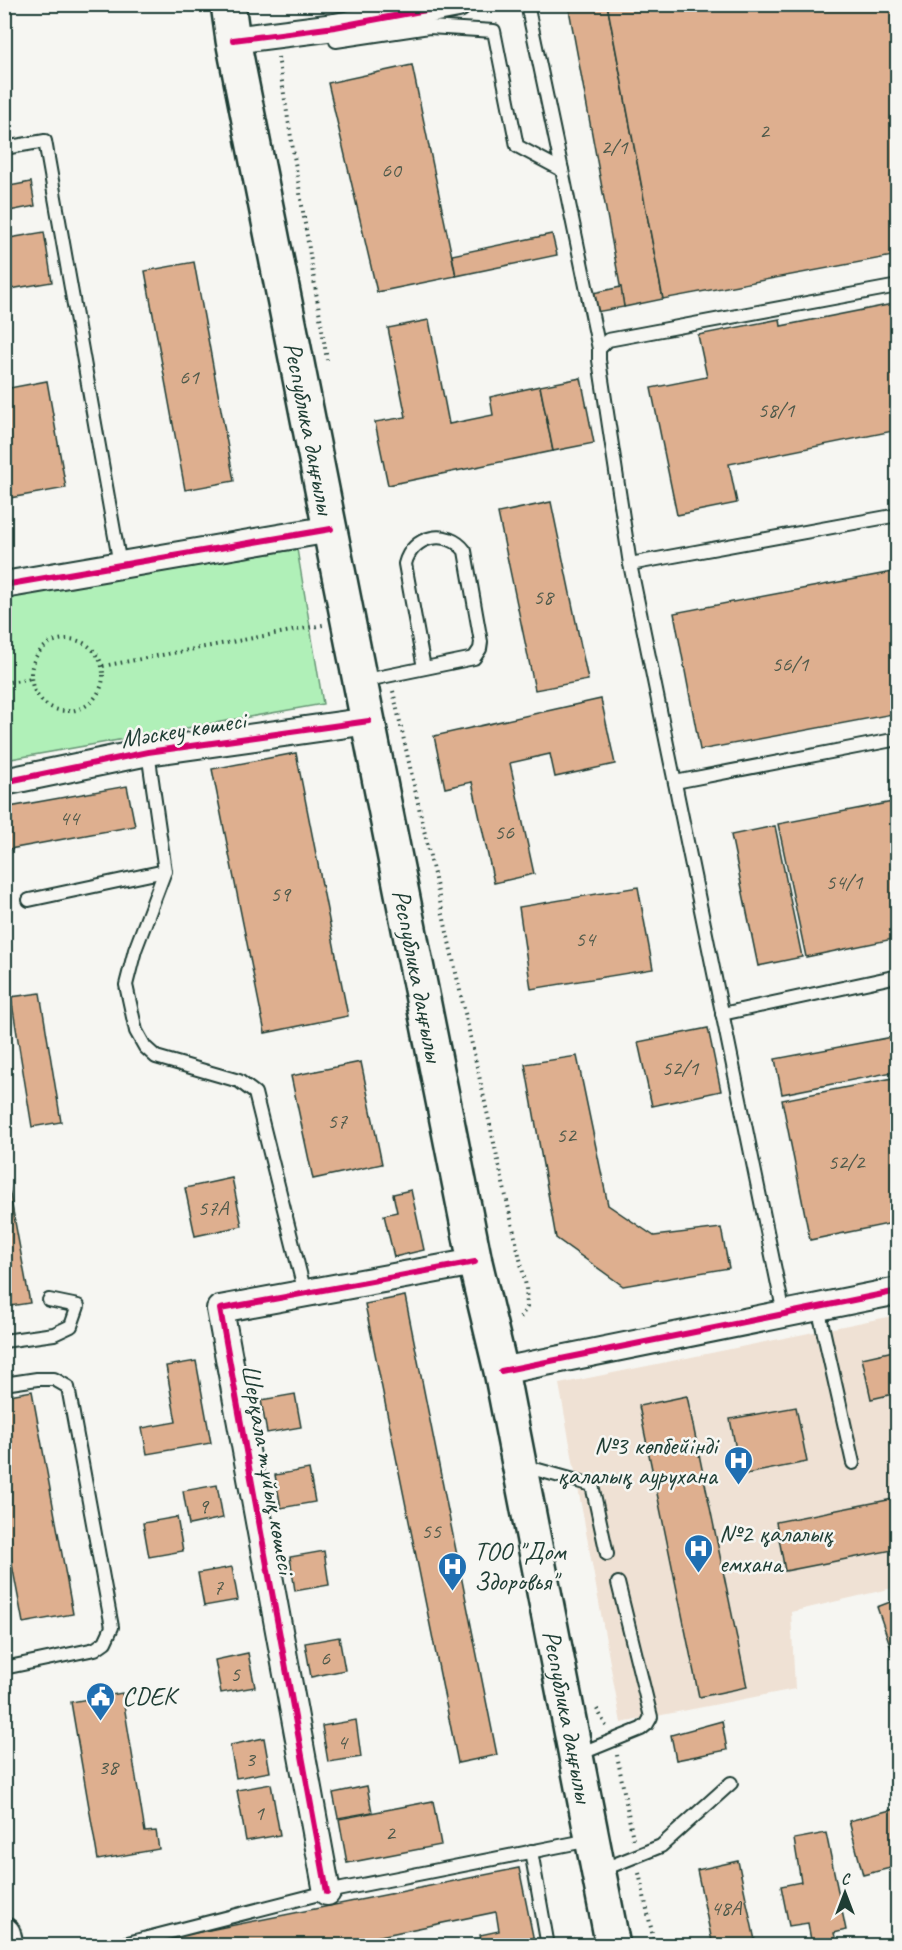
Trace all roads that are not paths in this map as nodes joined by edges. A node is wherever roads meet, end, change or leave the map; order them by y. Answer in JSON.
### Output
{"nodes":[{"id":1,"x":228,"y":4,"type":"edge"},
{"id":2,"x":458,"y":4,"type":"edge"},
{"id":3,"x":527,"y":4,"type":"edge"},
{"id":4,"x":334,"y":27,"type":"junction"},
{"id":5,"x":233,"y":40,"type":"junction"},
{"id":6,"x":4,"y":148,"type":"edge"},
{"id":7,"x":562,"y":170,"type":"junction"},
{"id":8,"x":897,"y":286,"type":"edge"},
{"id":9,"x":599,"y":349,"type":"junction"},
{"id":10,"x":897,"y":515,"type":"edge"},
{"id":11,"x":331,"y":529,"type":"junction"},
{"id":12,"x":630,"y":564,"type":"junction"},
{"id":13,"x":120,"y":565,"type":"junction"},
{"id":14,"x":4,"y":585,"type":"edge"},
{"id":15,"x":424,"y":668,"type":"junction"},
{"id":16,"x":375,"y":678,"type":"junction"},
{"id":17,"x":369,"y":721,"type":"junction"},
{"id":18,"x":897,"y":739,"type":"edge"},
{"id":19,"x":148,"y":752,"type":"junction"},
{"id":20,"x":4,"y":782,"type":"edge"},
{"id":21,"x":675,"y":782,"type":"junction"},
{"id":22,"x":165,"y":871,"type":"junction"},
{"id":23,"x":30,"y":900,"type":"dead end"},
{"id":24,"x":897,"y":976,"type":"edge"},
{"id":25,"x":722,"y":1014,"type":"junction"},
{"id":26,"x":475,"y":1262,"type":"junction"},
{"id":27,"x":897,"y":1291,"type":"edge"},
{"id":28,"x":305,"y":1293,"type":"junction"},
{"id":29,"x":49,"y":1300,"type":"dead end"},
{"id":30,"x":818,"y":1307,"type":"junction"},
{"id":31,"x":784,"y":1314,"type":"junction"},
{"id":32,"x":4,"y":1341,"type":"edge"},
{"id":33,"x":513,"y":1369,"type":"junction"},
{"id":34,"x":4,"y":1384,"type":"edge"},
{"id":35,"x":854,"y":1463,"type":"dead end"},
{"id":36,"x":519,"y":1465,"type":"junction"},
{"id":37,"x":607,"y":1554,"type":"dead end"},
{"id":38,"x":618,"y":1583,"type":"dead end"},
{"id":39,"x":4,"y":1668,"type":"edge"},
{"id":40,"x":575,"y":1755,"type":"junction"},
{"id":41,"x":731,"y":1783,"type":"dead end"},
{"id":42,"x":591,"y":1840,"type":"junction"},
{"id":43,"x":531,"y":1851,"type":"junction"},
{"id":44,"x":598,"y":1871,"type":"junction"},
{"id":45,"x":327,"y":1892,"type":"junction"},
{"id":46,"x":4,"y":1934,"type":"edge"},
{"id":47,"x":6,"y":1946,"type":"edge"},
{"id":48,"x":116,"y":1946,"type":"edge"},
{"id":49,"x":548,"y":1946,"type":"edge"},
{"id":50,"x":613,"y":1946,"type":"edge"}],
"edges":[{"from":1,"to":5,"type":"main road","name":"Республика даңғылы"},
{"from":2,"to":4,"type":"street"},
{"from":3,"to":7,"type":"lane"},
{"from":4,"to":5,"type":"street"},
{"from":4,"to":7,"type":"lane"},
{"from":5,"to":11,"type":"main road","name":"Республика даңғылы"},
{"from":6,"to":13,"type":"lane"},
{"from":7,"to":9,"type":"lane"},
{"from":8,"to":9,"type":"lane"},
{"from":9,"to":12,"type":"lane"},
{"from":10,"to":12,"type":"lane"},
{"from":11,"to":13,"type":"street"},
{"from":11,"to":16,"type":"main road","name":"Республика даңғылы"},
{"from":12,"to":21,"type":"lane"},
{"from":13,"to":14,"type":"street"},
{"from":15,"to":15,"type":"lane"},
{"from":15,"to":16,"type":"lane"},
{"from":16,"to":17,"type":"main road","name":"Республика даңғылы"},
{"from":17,"to":19,"type":"street","name":"Мәскеу көшесі"},
{"from":17,"to":26,"type":"main road","name":"Республика даңғылы"},
{"from":18,"to":21,"type":"lane"},
{"from":19,"to":20,"type":"street","name":"Мәскеу көшесі"},
{"from":19,"to":22,"type":"lane"},
{"from":21,"to":25,"type":"lane"},
{"from":22,"to":23,"type":"lane"},
{"from":22,"to":28,"type":"lane"},
{"from":24,"to":25,"type":"lane"},
{"from":25,"to":31,"type":"lane"},
{"from":26,"to":28,"type":"street","name":"Шерқала тұйық көшесі"},
{"from":26,"to":33,"type":"main road","name":"Республика даңғылы"},
{"from":27,"to":30,"type":"street"},
{"from":28,"to":45,"type":"street","name":"Шерқала тұйық көшесі"},
{"from":29,"to":32,"type":"lane"},
{"from":30,"to":31,"type":"street"},
{"from":30,"to":35,"type":"lane"},
{"from":31,"to":33,"type":"street"},
{"from":33,"to":36,"type":"main road","name":"Республика даңғылы"},
{"from":34,"to":39,"type":"lane"},
{"from":36,"to":37,"type":"lane"},
{"from":36,"to":40,"type":"main road","name":"Республика даңғылы"},
{"from":38,"to":40,"type":"lane"},
{"from":40,"to":42,"type":"main road","name":"Республика даңғылы"},
{"from":41,"to":44,"type":"lane"},
{"from":42,"to":43,"type":"lane"},
{"from":42,"to":44,"type":"main road","name":"Республика даңғылы"},
{"from":43,"to":45,"type":"lane"},
{"from":43,"to":49,"type":"lane"},
{"from":44,"to":50,"type":"main road","name":"Республика даңғылы"},
{"from":45,"to":48,"type":"lane"},
{"from":46,"to":47,"type":"street"}]}
